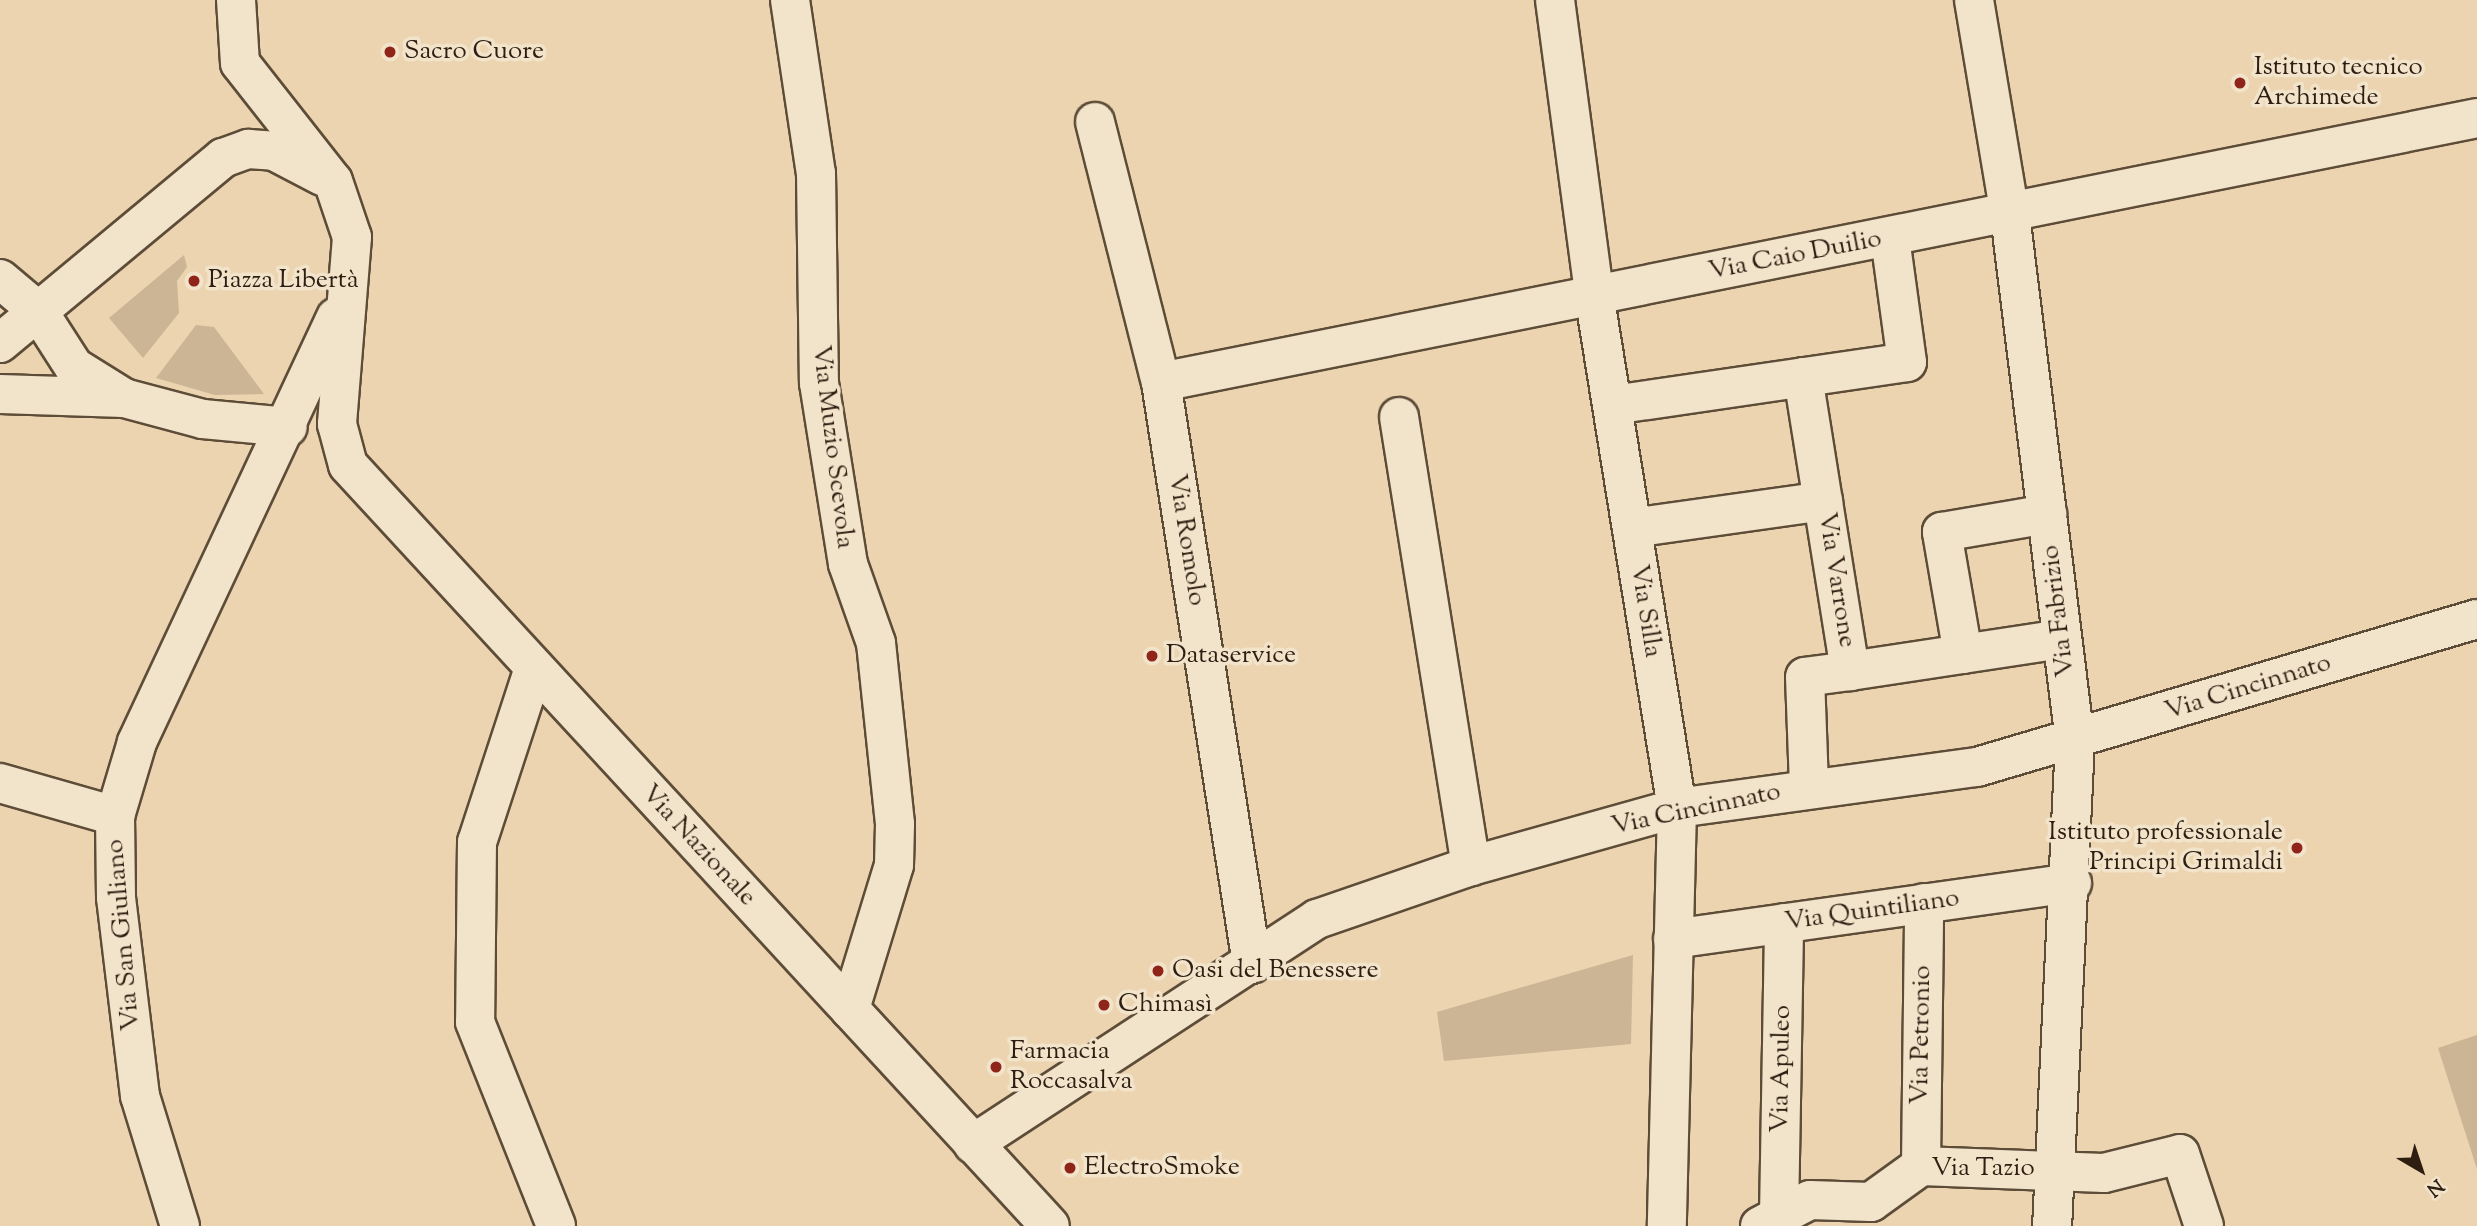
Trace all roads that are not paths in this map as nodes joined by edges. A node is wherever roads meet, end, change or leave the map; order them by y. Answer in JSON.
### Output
{"nodes":[{"id":1,"x":236,"y":0,"type":"edge"},
{"id":2,"x":790,"y":0,"type":"edge"},
{"id":3,"x":1555,"y":0,"type":"edge"},
{"id":4,"x":1974,"y":0,"type":"edge"},
{"id":5,"x":1095,"y":122,"type":"dead end"},
{"id":6,"x":2475,"y":128,"type":"edge"},
{"id":7,"x":333,"y":181,"type":"junction"},
{"id":8,"x":2010,"y":215,"type":"junction"},
{"id":9,"x":1890,"y":238,"type":"junction"},
{"id":10,"x":0,"y":279,"type":"edge"},
{"id":11,"x":347,"y":292,"type":"junction"},
{"id":12,"x":1594,"y":294,"type":"junction"},
{"id":13,"x":38,"y":311,"type":"junction"},
{"id":14,"x":0,"y":344,"type":"edge"},
{"id":15,"x":1803,"y":377,"type":"junction"},
{"id":16,"x":1161,"y":382,"type":"junction"},
{"id":17,"x":0,"y":394,"type":"edge"},
{"id":18,"x":124,"y":398,"type":"junction"},
{"id":19,"x":1613,"y":405,"type":"junction"},
{"id":20,"x":1399,"y":417,"type":"dead end"},
{"id":21,"x":288,"y":427,"type":"junction"},
{"id":22,"x":1823,"y":500,"type":"junction"},
{"id":23,"x":2047,"y":514,"type":"junction"},
{"id":24,"x":1632,"y":528,"type":"junction"},
{"id":25,"x":2477,"y":619,"type":"edge"},
{"id":26,"x":2062,"y":639,"type":"junction"},
{"id":27,"x":1963,"y":654,"type":"junction"},
{"id":28,"x":534,"y":668,"type":"junction"},
{"id":29,"x":1850,"y":671,"type":"junction"},
{"id":30,"x":2075,"y":741,"type":"junction"},
{"id":31,"x":0,"y":783,"type":"edge"},
{"id":32,"x":1809,"y":786,"type":"junction"},
{"id":33,"x":1677,"y":808,"type":"junction"},
{"id":34,"x":115,"y":816,"type":"junction"},
{"id":35,"x":1471,"y":866,"type":"junction"},
{"id":36,"x":2072,"y":883,"type":"junction"},
{"id":37,"x":1924,"y":903,"type":"junction"},
{"id":38,"x":1784,"y":923,"type":"junction"},
{"id":39,"x":1673,"y":939,"type":"junction"},
{"id":40,"x":1252,"y":964,"type":"junction"},
{"id":41,"x":850,"y":1009,"type":"junction"},
{"id":42,"x":973,"y":1144,"type":"junction"},
{"id":43,"x":1921,"y":1166,"type":"junction"},
{"id":44,"x":2055,"y":1169,"type":"junction"},
{"id":45,"x":1770,"y":1221,"type":"edge"},
{"id":46,"x":180,"y":1226,"type":"edge"},
{"id":47,"x":556,"y":1226,"type":"edge"},
{"id":48,"x":1050,"y":1226,"type":"edge"},
{"id":49,"x":1667,"y":1226,"type":"edge"},
{"id":50,"x":2052,"y":1226,"type":"edge"},
{"id":51,"x":2204,"y":1226,"type":"edge"}],
"edges":[{"from":1,"to":7,"type":"street"},
{"from":2,"to":41,"type":"street","name":"Via Muzio Scevola"},
{"from":3,"to":12,"type":"street","name":"Via Silla"},
{"from":4,"to":8,"type":"street","name":"Via Fabrizio"},
{"from":5,"to":16,"type":"street","name":"Via Romolo"},
{"from":6,"to":8,"type":"street","name":"Via Caio Duilio"},
{"from":7,"to":11,"type":"street"},
{"from":7,"to":13,"type":"street"},
{"from":8,"to":9,"type":"street","name":"Via Caio Duilio"},
{"from":8,"to":23,"type":"street","name":"Via Fabrizio"},
{"from":9,"to":12,"type":"street","name":"Via Caio Duilio"},
{"from":9,"to":15,"type":"street"},
{"from":10,"to":13,"type":"street"},
{"from":11,"to":21,"type":"street","name":"Via San Giuliano"},
{"from":11,"to":28,"type":"street","name":"Via Nazionale"},
{"from":12,"to":16,"type":"street","name":"Via Caio Duilio"},
{"from":12,"to":19,"type":"street","name":"Via Silla"},
{"from":13,"to":14,"type":"street"},
{"from":13,"to":18,"type":"street"},
{"from":15,"to":19,"type":"street"},
{"from":15,"to":22,"type":"street","name":"Via Varrone"},
{"from":16,"to":40,"type":"street","name":"Via Romolo"},
{"from":17,"to":18,"type":"street"},
{"from":18,"to":21,"type":"street"},
{"from":19,"to":24,"type":"street","name":"Via Silla"},
{"from":20,"to":35,"type":"street"},
{"from":21,"to":34,"type":"street","name":"Via San Giuliano"},
{"from":22,"to":24,"type":"street"},
{"from":22,"to":29,"type":"street","name":"Via Varrone"},
{"from":23,"to":26,"type":"street","name":"Via Fabrizio"},
{"from":23,"to":27,"type":"street"},
{"from":24,"to":33,"type":"street","name":"Via Silla"},
{"from":25,"to":30,"type":"street","name":"Via Cincinnato"},
{"from":26,"to":27,"type":"street"},
{"from":26,"to":30,"type":"street","name":"Via Fabrizio"},
{"from":27,"to":29,"type":"street"},
{"from":28,"to":41,"type":"street","name":"Via Nazionale"},
{"from":28,"to":47,"type":"street"},
{"from":29,"to":32,"type":"street","name":"Via Varrone"},
{"from":30,"to":32,"type":"street","name":"Via Cincinnato"},
{"from":30,"to":36,"type":"street","name":"Via Fabrizio"},
{"from":31,"to":34,"type":"street"},
{"from":32,"to":33,"type":"street","name":"Via Cincinnato"},
{"from":33,"to":35,"type":"street","name":"Via Cincinnato"},
{"from":33,"to":39,"type":"street","name":"Via Silla"},
{"from":34,"to":46,"type":"street","name":"Via San Giuliano"},
{"from":35,"to":40,"type":"street","name":"Via Cincinnato"},
{"from":36,"to":37,"type":"street","name":"Via Quintiliano"},
{"from":36,"to":44,"type":"street","name":"Via Fabrizio"},
{"from":37,"to":38,"type":"street","name":"Via Quintiliano"},
{"from":37,"to":43,"type":"street","name":"Via Petronio"},
{"from":38,"to":39,"type":"street","name":"Via Quintiliano"},
{"from":38,"to":45,"type":"street","name":"Via Apuleo"},
{"from":39,"to":49,"type":"street","name":"Via Silla"},
{"from":40,"to":42,"type":"street","name":"Via Cincinnato"},
{"from":41,"to":42,"type":"street","name":"Via Nazionale"},
{"from":42,"to":48,"type":"street","name":"Via Nazionale"},
{"from":43,"to":44,"type":"street","name":"Via Tazio"},
{"from":43,"to":45,"type":"street","name":"Via Tazio"},
{"from":44,"to":50,"type":"street","name":"Via Fabrizio"},
{"from":44,"to":51,"type":"street","name":"Via Tazio"}]}
